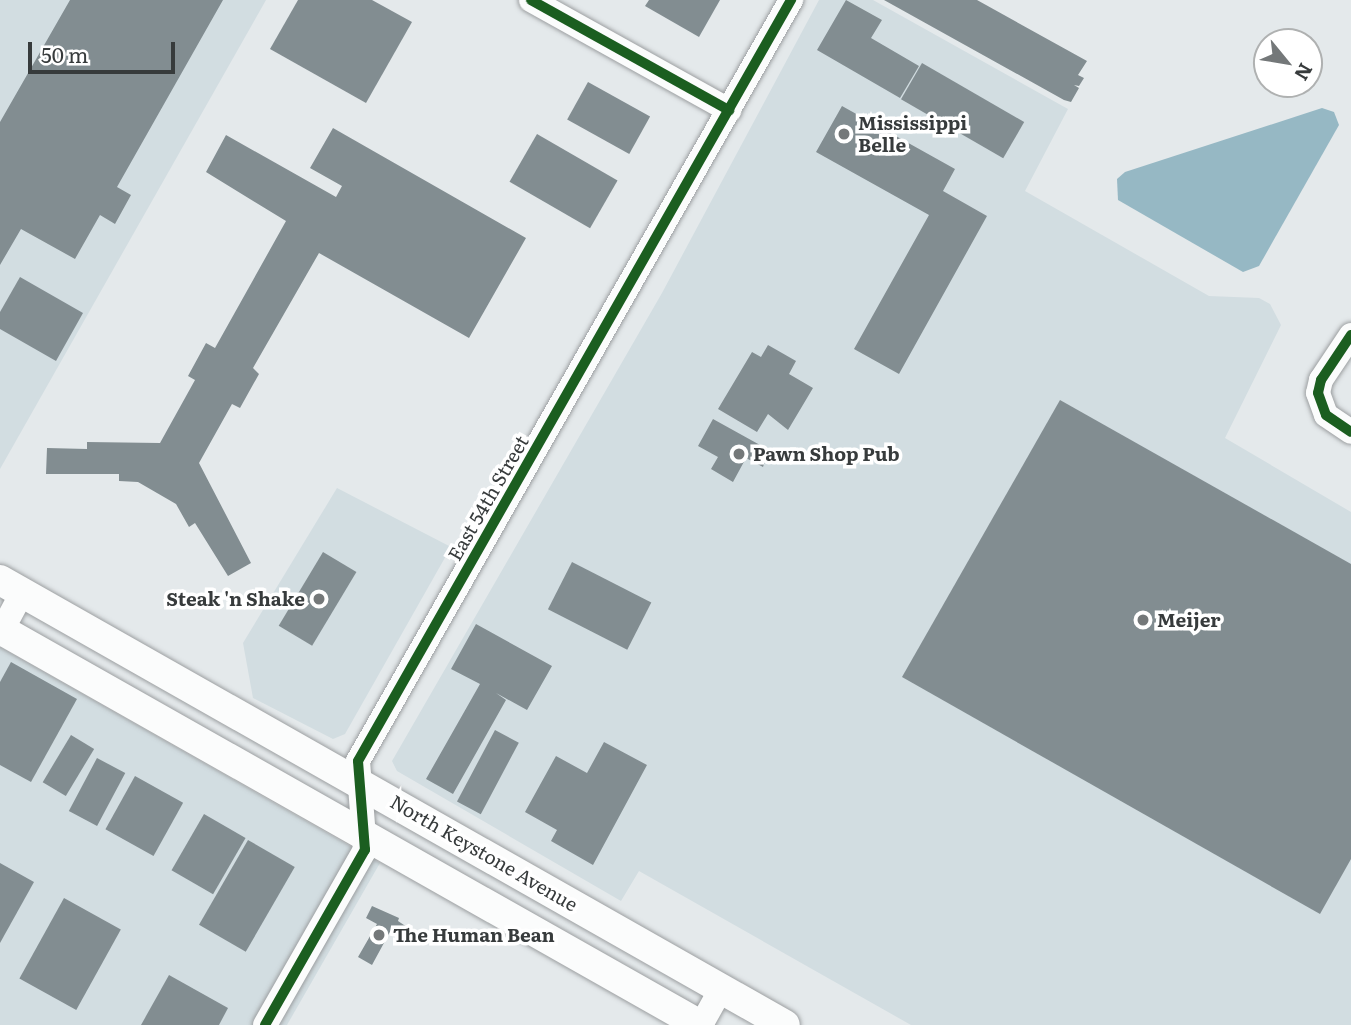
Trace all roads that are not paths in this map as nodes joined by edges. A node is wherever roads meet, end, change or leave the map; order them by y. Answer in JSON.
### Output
{"nodes":[{"id":1,"x":531,"y":0,"type":"edge"},
{"id":2,"x":791,"y":0,"type":"edge"},
{"id":3,"x":729,"y":110,"type":"junction"},
{"id":4,"x":1349,"y":345,"type":"edge"},
{"id":5,"x":1351,"y":432,"type":"edge"},
{"id":6,"x":11,"y":587,"type":"edge"},
{"id":7,"x":1,"y":631,"type":"edge"},
{"id":8,"x":362,"y":808,"type":"junction"},
{"id":9,"x":721,"y":989,"type":"junction"},
{"id":10,"x":265,"y":1025,"type":"edge"},
{"id":11,"x":700,"y":1025,"type":"edge"},
{"id":12,"x":785,"y":1025,"type":"edge"}],
"edges":[{"from":1,"to":3,"type":"street"},
{"from":2,"to":3,"type":"street","name":"East 54th Street"},
{"from":3,"to":8,"type":"street","name":"East 54th Street"},
{"from":4,"to":5,"type":"street"},
{"from":6,"to":7,"type":"street"},
{"from":6,"to":8,"type":"main road","name":"North Keystone Avenue"},
{"from":7,"to":8,"type":"main road","name":"North Keystone Avenue"},
{"from":8,"to":9,"type":"main road","name":"North Keystone Avenue"},
{"from":8,"to":10,"type":"street","name":"East 54th Street"},
{"from":8,"to":11,"type":"main road","name":"North Keystone Avenue"},
{"from":9,"to":11,"type":"street"},
{"from":9,"to":12,"type":"main road","name":"North Keystone Avenue"}]}
